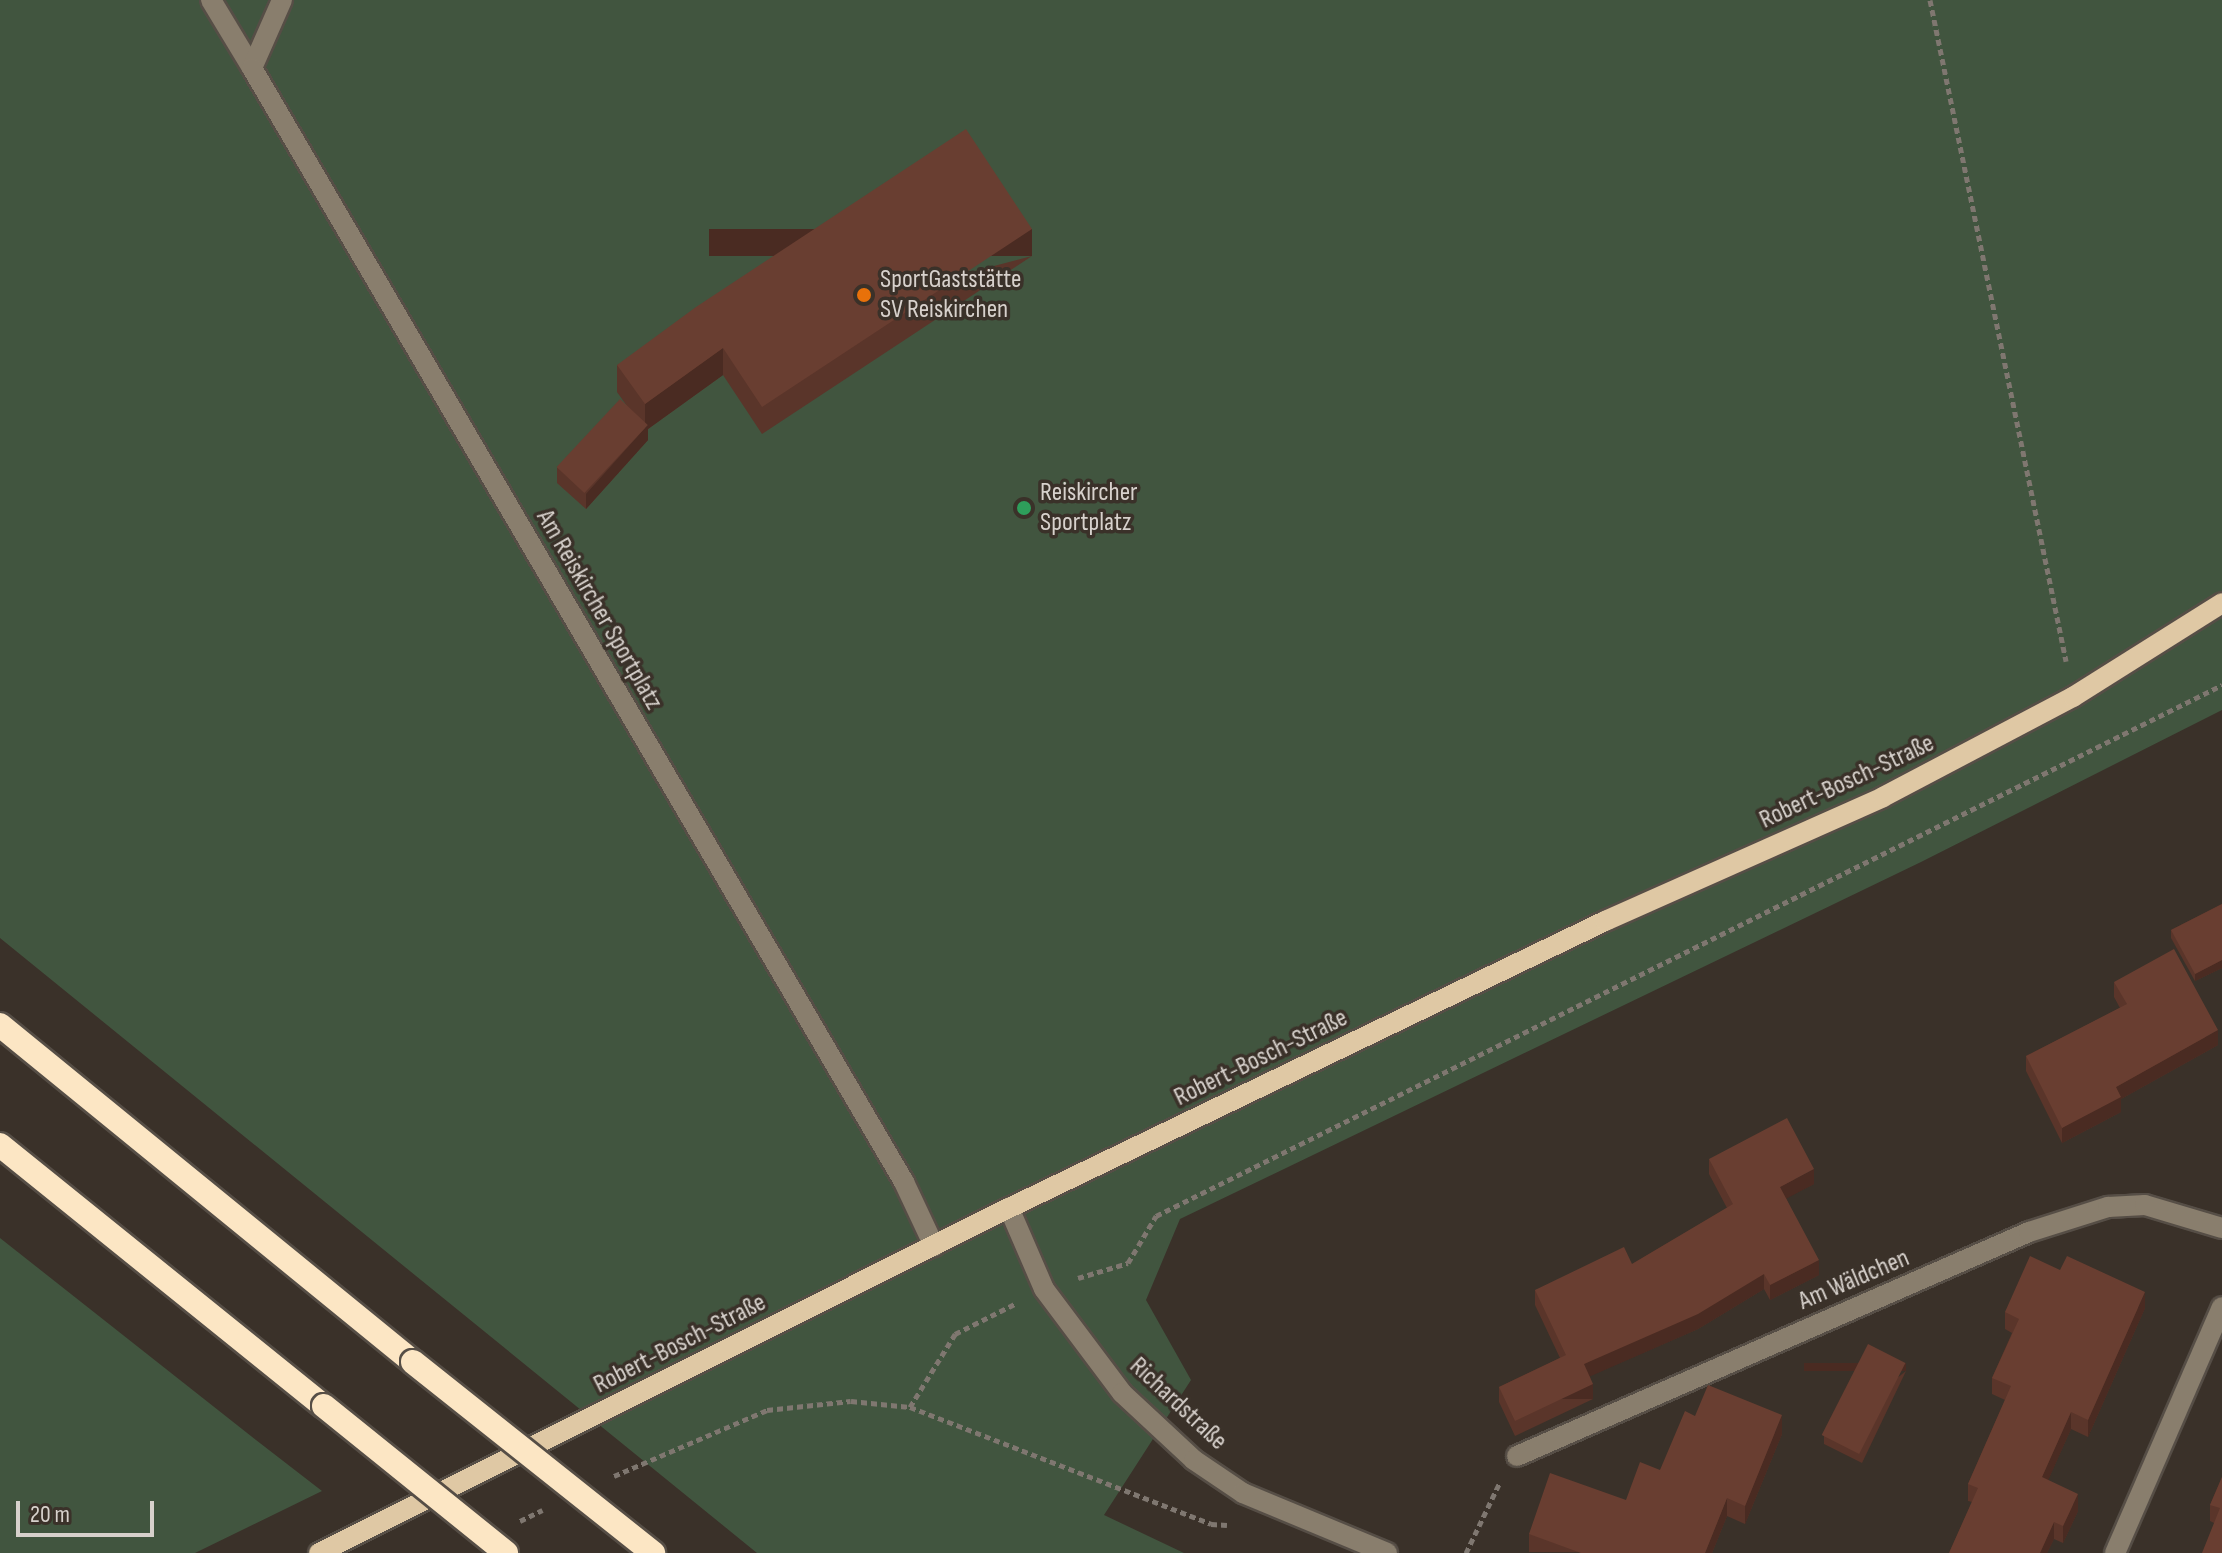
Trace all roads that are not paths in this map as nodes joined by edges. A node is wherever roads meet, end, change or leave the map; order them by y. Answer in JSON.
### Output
{"nodes":[{"id":1,"x":211,"y":0,"type":"edge"},
{"id":2,"x":282,"y":0,"type":"edge"},
{"id":3,"x":252,"y":68,"type":"junction"},
{"id":4,"x":2222,"y":603,"type":"edge"},
{"id":5,"x":0,"y":1025,"type":"edge"},
{"id":6,"x":0,"y":1145,"type":"edge"},
{"id":7,"x":1009,"y":1208,"type":"junction"},
{"id":8,"x":2222,"y":1228,"type":"edge"},
{"id":9,"x":934,"y":1246,"type":"junction"},
{"id":10,"x":2222,"y":1307,"type":"edge"},
{"id":11,"x":1517,"y":1456,"type":"road end"},
{"id":12,"x":319,"y":1553,"type":"edge"},
{"id":13,"x":506,"y":1553,"type":"edge"},
{"id":14,"x":653,"y":1553,"type":"edge"},
{"id":15,"x":1387,"y":1553,"type":"edge"},
{"id":16,"x":2115,"y":1553,"type":"edge"}],
"edges":[{"from":1,"to":3,"type":"street","name":"Am Reiskircher Sportplatz"},
{"from":2,"to":3,"type":"street"},
{"from":3,"to":9,"type":"street","name":"Am Reiskircher Sportplatz"},
{"from":4,"to":7,"type":"main road","name":"Robert-Bosch-Straße"},
{"from":5,"to":14,"type":"highway","bridge":true},
{"from":6,"to":13,"type":"highway","bridge":true},
{"from":7,"to":9,"type":"main road","name":"Robert-Bosch-Straße"},
{"from":7,"to":15,"type":"street","name":"Richardstraße"},
{"from":8,"to":11,"type":"street","name":"Am Wäldchen"},
{"from":9,"to":12,"type":"main road","name":"Robert-Bosch-Straße"},
{"from":10,"to":16,"type":"street"}]}
